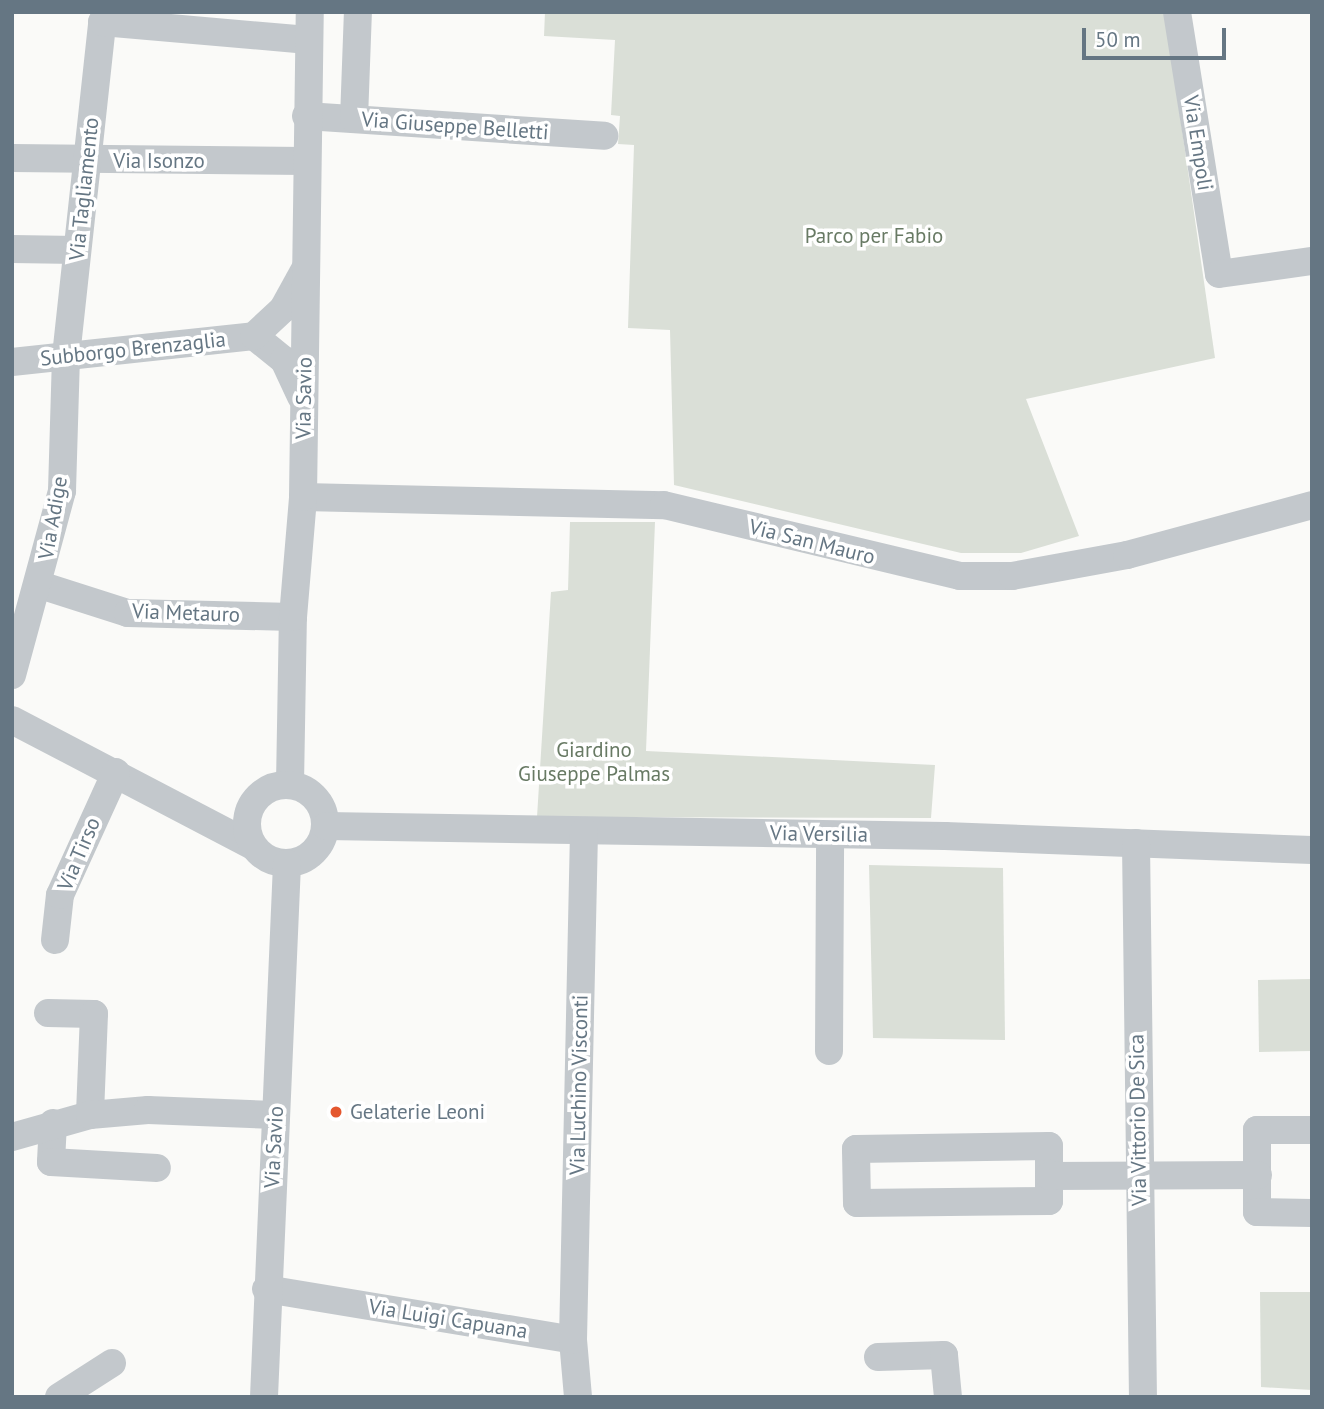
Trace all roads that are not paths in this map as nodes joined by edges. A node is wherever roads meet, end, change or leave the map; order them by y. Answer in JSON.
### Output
{"nodes":[{"id":1,"x":310,"y":12,"type":"edge"},
{"id":2,"x":358,"y":12,"type":"edge"},
{"id":3,"x":1177,"y":12,"type":"edge"},
{"id":4,"x":308,"y":40,"type":"junction"},
{"id":5,"x":306,"y":116,"type":"junction"},
{"id":6,"x":354,"y":119,"type":"junction"},
{"id":7,"x":604,"y":136,"type":"dead end"},
{"id":8,"x":12,"y":158,"type":"edge"},
{"id":9,"x":86,"y":160,"type":"junction"},
{"id":10,"x":305,"y":161,"type":"junction"},
{"id":11,"x":12,"y":249,"type":"edge"},
{"id":12,"x":77,"y":250,"type":"junction"},
{"id":13,"x":1312,"y":261,"type":"edge"},
{"id":14,"x":307,"y":267,"type":"junction"},
{"id":15,"x":254,"y":336,"type":"junction"},
{"id":16,"x":66,"y":356,"type":"junction"},
{"id":17,"x":12,"y":362,"type":"edge"},
{"id":18,"x":303,"y":401,"type":"junction"},
{"id":19,"x":303,"y":497,"type":"junction"},
{"id":20,"x":1312,"y":505,"type":"edge"},
{"id":21,"x":40,"y":585,"type":"junction"},
{"id":22,"x":293,"y":617,"type":"junction"},
{"id":23,"x":12,"y":675,"type":"edge"},
{"id":24,"x":12,"y":720,"type":"edge"},
{"id":25,"x":116,"y":772,"type":"junction"},
{"id":26,"x":290,"y":784,"type":"junction"},
{"id":27,"x":326,"y":826,"type":"junction"},
{"id":28,"x":584,"y":831,"type":"junction"},
{"id":29,"x":830,"y":835,"type":"junction"},
{"id":30,"x":252,"y":839,"type":"junction"},
{"id":31,"x":1136,"y":843,"type":"junction"},
{"id":32,"x":1312,"y":850,"type":"edge"},
{"id":33,"x":287,"y":863,"type":"junction"},
{"id":34,"x":286,"y":898,"type":"junction"},
{"id":35,"x":55,"y":940,"type":"dead end"},
{"id":36,"x":48,"y":1013,"type":"dead end"},
{"id":37,"x":829,"y":1051,"type":"dead end"},
{"id":38,"x":90,"y":1115,"type":"junction"},
{"id":39,"x":275,"y":1115,"type":"junction"},
{"id":40,"x":52,"y":1123,"type":"junction"},
{"id":41,"x":1312,"y":1130,"type":"edge"},
{"id":42,"x":12,"y":1137,"type":"edge"},
{"id":43,"x":157,"y":1168,"type":"dead end"},
{"id":44,"x":1049,"y":1175,"type":"junction"},
{"id":45,"x":1139,"y":1175,"type":"junction"},
{"id":46,"x":1258,"y":1175,"type":"junction"},
{"id":47,"x":1312,"y":1213,"type":"edge"},
{"id":48,"x":266,"y":1289,"type":"junction"},
{"id":49,"x":573,"y":1340,"type":"junction"},
{"id":50,"x":878,"y":1357,"type":"dead end"},
{"id":51,"x":112,"y":1363,"type":"dead end"},
{"id":52,"x":59,"y":1397,"type":"edge"},
{"id":53,"x":264,"y":1397,"type":"edge"},
{"id":54,"x":579,"y":1397,"type":"edge"},
{"id":55,"x":948,"y":1397,"type":"edge"},
{"id":56,"x":1143,"y":1397,"type":"edge"}],
"edges":[{"from":1,"to":4,"type":"street","name":"Via Savio"},
{"from":2,"to":6,"type":"street"},
{"from":3,"to":13,"type":"street","name":"Via Empoli"},
{"from":4,"to":5,"type":"street","name":"Via Savio"},
{"from":4,"to":9,"type":"street","name":"Via Tagliamento"},
{"from":5,"to":6,"type":"street","name":"Via Giuseppe Belletti"},
{"from":5,"to":10,"type":"street","name":"Via Savio"},
{"from":6,"to":7,"type":"street","name":"Via Giuseppe Belletti"},
{"from":8,"to":9,"type":"street","name":"Via Isonzo"},
{"from":9,"to":10,"type":"street","name":"Via Isonzo"},
{"from":9,"to":12,"type":"street","name":"Via Tagliamento"},
{"from":10,"to":14,"type":"street","name":"Via Savio"},
{"from":11,"to":12,"type":"street"},
{"from":12,"to":16,"type":"street","name":"Via Tagliamento"},
{"from":14,"to":15,"type":"street","name":"Subborgo Brenzaglia"},
{"from":14,"to":18,"type":"street","name":"Via Savio"},
{"from":15,"to":16,"type":"street","name":"Subborgo Brenzaglia"},
{"from":15,"to":18,"type":"street","name":"Subborgo Brenzaglia"},
{"from":16,"to":17,"type":"street","name":"Subborgo Brenzaglia"},
{"from":16,"to":21,"type":"street","name":"Via Adige"},
{"from":18,"to":19,"type":"street","name":"Via Savio"},
{"from":19,"to":20,"type":"street","name":"Via San Mauro"},
{"from":19,"to":22,"type":"street","name":"Via Savio"},
{"from":21,"to":22,"type":"street","name":"Via Metauro"},
{"from":21,"to":23,"type":"street","name":"Via Adige"},
{"from":22,"to":26,"type":"street","name":"Via Savio"},
{"from":24,"to":25,"type":"street"},
{"from":25,"to":30,"type":"street"},
{"from":25,"to":35,"type":"street","name":"Via Tirso"},
{"from":26,"to":27,"type":"street"},
{"from":26,"to":30,"type":"street"},
{"from":27,"to":28,"type":"street","name":"Via Versilia"},
{"from":27,"to":33,"type":"street"},
{"from":28,"to":29,"type":"street","name":"Via Versilia"},
{"from":28,"to":49,"type":"street","name":"Via Luchino Visconti"},
{"from":29,"to":31,"type":"street","name":"Via Versilia"},
{"from":29,"to":37,"type":"street"},
{"from":30,"to":33,"type":"street"},
{"from":30,"to":34,"type":"street","name":"Via Savio"},
{"from":31,"to":32,"type":"street","name":"Via Versilia"},
{"from":31,"to":45,"type":"street","name":"Via Vittorio De Sica"},
{"from":33,"to":34,"type":"street","name":"Via Savio"},
{"from":34,"to":39,"type":"street","name":"Via Savio"},
{"from":36,"to":38,"type":"street"},
{"from":38,"to":39,"type":"street"},
{"from":38,"to":40,"type":"street"},
{"from":39,"to":48,"type":"street","name":"Via Savio"},
{"from":40,"to":42,"type":"street"},
{"from":40,"to":43,"type":"street"},
{"from":41,"to":46,"type":"street"},
{"from":44,"to":44,"type":"street"},
{"from":44,"to":45,"type":"street"},
{"from":45,"to":46,"type":"street"},
{"from":45,"to":56,"type":"street","name":"Via Vittorio De Sica"},
{"from":46,"to":47,"type":"street"},
{"from":48,"to":49,"type":"street","name":"Via Luigi Capuana"},
{"from":48,"to":53,"type":"street","name":"Via Savio"},
{"from":49,"to":54,"type":"street"},
{"from":50,"to":55,"type":"street"},
{"from":51,"to":52,"type":"street"}]}
